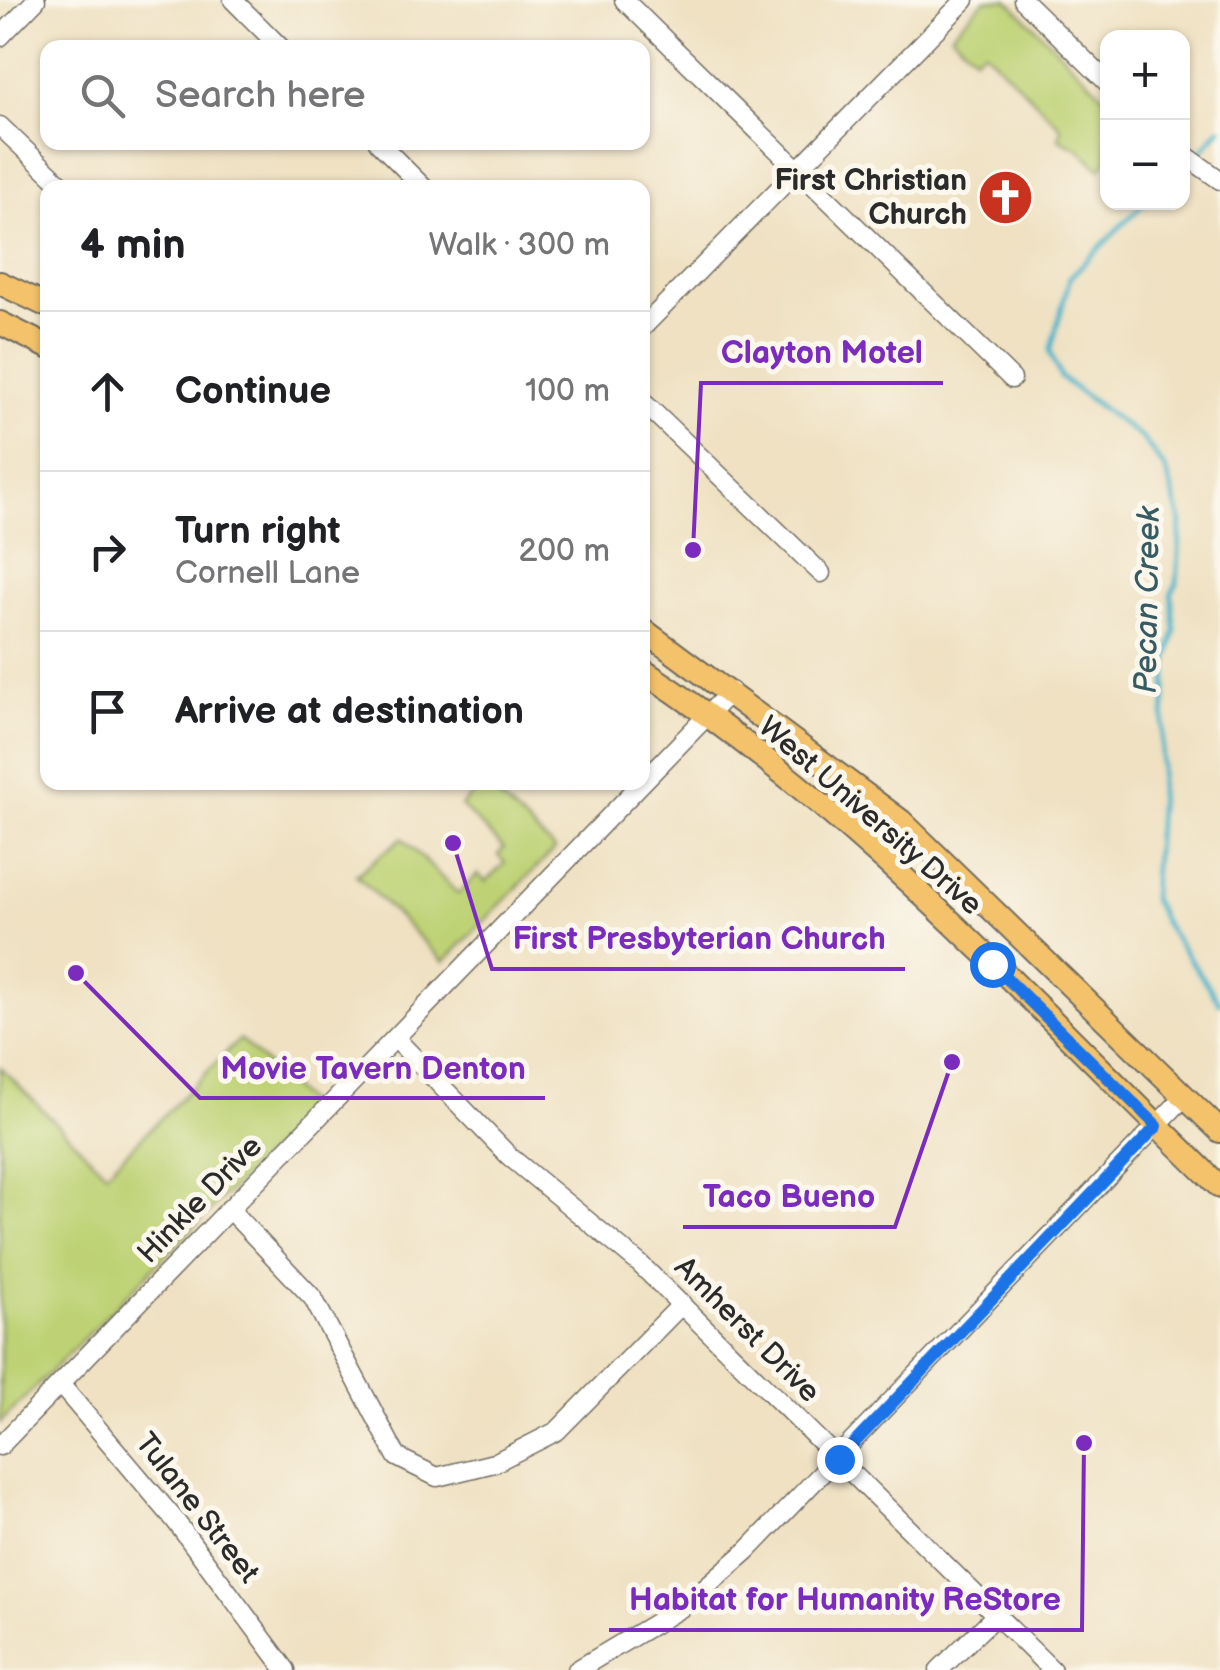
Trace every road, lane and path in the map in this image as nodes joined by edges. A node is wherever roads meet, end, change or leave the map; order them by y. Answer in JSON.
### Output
{"nodes":[{"id":1,"x":36,"y":0,"type":"edge"},
{"id":2,"x":232,"y":0,"type":"edge"},
{"id":3,"x":624,"y":0,"type":"edge"},
{"id":4,"x":965,"y":0,"type":"edge"},
{"id":5,"x":1024,"y":0,"type":"edge"},
{"id":6,"x":0,"y":37,"type":"edge"},
{"id":7,"x":273,"y":40,"type":"edge"},
{"id":8,"x":1100,"y":75,"type":"edge"},
{"id":9,"x":0,"y":126,"type":"edge"},
{"id":10,"x":386,"y":150,"type":"edge"},
{"id":11,"x":1190,"y":159,"type":"edge"},
{"id":12,"x":798,"y":170,"type":"junction"},
{"id":13,"x":57,"y":180,"type":"edge"},
{"id":14,"x":416,"y":180,"type":"edge"},
{"id":15,"x":1220,"y":180,"type":"edge"},
{"id":16,"x":0,"y":283,"type":"edge"},
{"id":17,"x":40,"y":302,"type":"edge"},
{"id":18,"x":650,"y":320,"type":"edge"},
{"id":19,"x":0,"y":323,"type":"edge"},
{"id":20,"x":40,"y":343,"type":"edge"},
{"id":21,"x":1012,"y":379,"type":"dead end"},
{"id":22,"x":650,"y":409,"type":"edge"},
{"id":23,"x":821,"y":572,"type":"dead end"},
{"id":24,"x":650,"y":635,"type":"edge"},
{"id":25,"x":650,"y":676,"type":"edge"},
{"id":26,"x":731,"y":691,"type":"junction"},
{"id":27,"x":708,"y":716,"type":"junction"},
{"id":28,"x":650,"y":776,"type":"edge"},
{"id":29,"x":637,"y":790,"type":"edge"},
{"id":30,"x":396,"y":1039,"type":"junction"},
{"id":31,"x":1185,"y":1096,"type":"junction"},
{"id":32,"x":1157,"y":1126,"type":"junction"},
{"id":33,"x":1220,"y":1130,"type":"edge"},
{"id":34,"x":1220,"y":1187,"type":"edge"},
{"id":35,"x":229,"y":1208,"type":"junction"},
{"id":36,"x":682,"y":1304,"type":"junction"},
{"id":37,"x":60,"y":1384,"type":"junction"},
{"id":38,"x":0,"y":1446,"type":"edge"},
{"id":39,"x":839,"y":1459,"type":"junction"},
{"id":40,"x":996,"y":1615,"type":"junction"},
{"id":41,"x":608,"y":1653,"type":"junction"},
{"id":42,"x":286,"y":1670,"type":"edge"},
{"id":43,"x":576,"y":1670,"type":"edge"},
{"id":44,"x":618,"y":1670,"type":"edge"},
{"id":45,"x":938,"y":1670,"type":"edge"},
{"id":46,"x":1052,"y":1670,"type":"edge"}],
"edges":[{"from":1,"to":6,"type":"street"},
{"from":2,"to":7,"type":"street"},
{"from":3,"to":12,"type":"street"},
{"from":4,"to":12,"type":"street"},
{"from":5,"to":8,"type":"street"},
{"from":9,"to":13,"type":"street"},
{"from":10,"to":14,"type":"street"},
{"from":11,"to":15,"type":"street"},
{"from":12,"to":18,"type":"street"},
{"from":12,"to":21,"type":"street"},
{"from":16,"to":17,"type":"main road"},
{"from":19,"to":20,"type":"main road"},
{"from":22,"to":23,"type":"street"},
{"from":24,"to":26,"type":"main road","name":"West University Drive"},
{"from":25,"to":27,"type":"main road","name":"West University Drive"},
{"from":26,"to":27,"type":"street","name":"Hinkle Drive"},
{"from":26,"to":31,"type":"main road","name":"West University Drive"},
{"from":27,"to":28,"type":"street","name":"Hinkle Drive"},
{"from":27,"to":32,"type":"main road","name":"West University Drive"},
{"from":29,"to":30,"type":"street","name":"Hinkle Drive"},
{"from":30,"to":35,"type":"street","name":"Hinkle Drive"},
{"from":30,"to":36,"type":"street","name":"Amherst Drive"},
{"from":31,"to":32,"type":"street"},
{"from":31,"to":33,"type":"main road","name":"West University Drive"},
{"from":32,"to":34,"type":"main road","name":"West University Drive"},
{"from":32,"to":39,"type":"street"},
{"from":35,"to":36,"type":"street"},
{"from":35,"to":37,"type":"street","name":"Hinkle Drive"},
{"from":36,"to":39,"type":"street","name":"Amherst Drive"},
{"from":37,"to":38,"type":"street","name":"Hinkle Drive"},
{"from":37,"to":42,"type":"street","name":"Tulane Street"},
{"from":39,"to":40,"type":"street","name":"Amherst Drive"},
{"from":39,"to":41,"type":"street"},
{"from":40,"to":45,"type":"street"},
{"from":40,"to":46,"type":"street","name":"Amherst Drive"},
{"from":41,"to":43,"type":"street"},
{"from":41,"to":44,"type":"street"}]}
